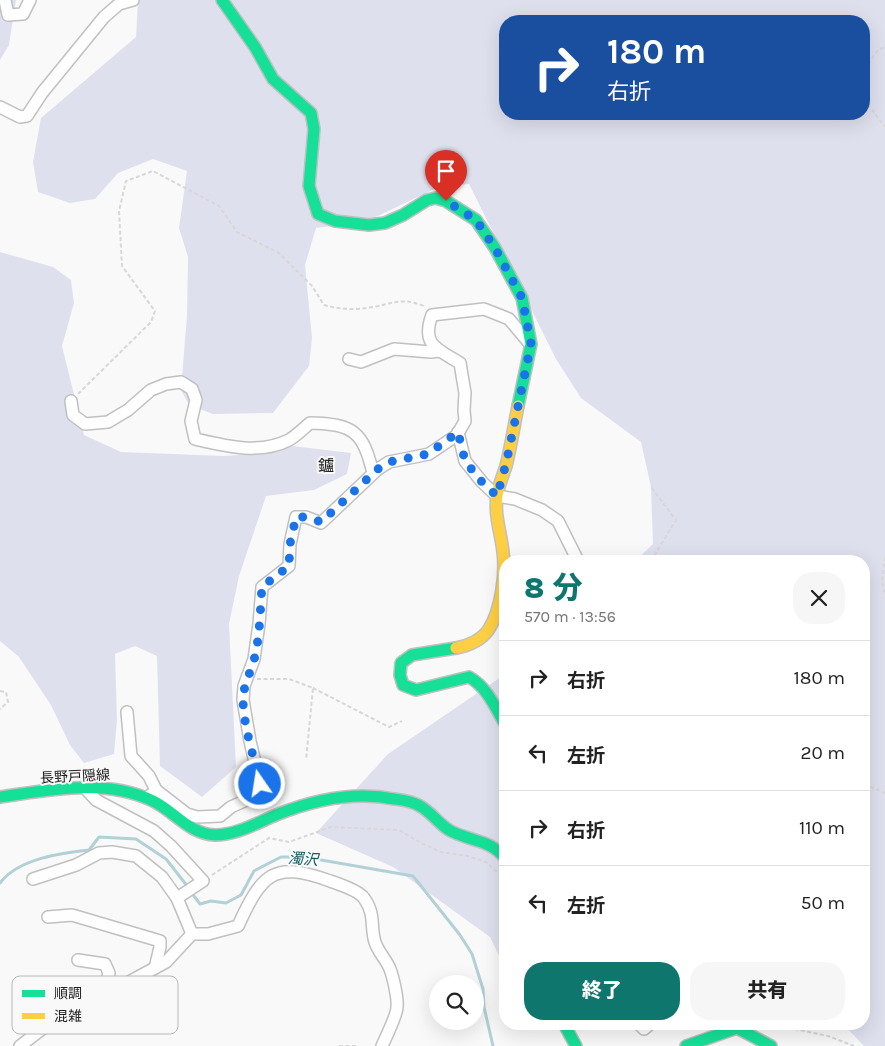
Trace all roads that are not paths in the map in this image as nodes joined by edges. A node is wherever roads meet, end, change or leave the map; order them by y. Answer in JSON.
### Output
{"nodes":[{"id":1,"x":5,"y":0,"type":"edge"},
{"id":2,"x":30,"y":0,"type":"edge"},
{"id":3,"x":133,"y":0,"type":"edge"},
{"id":4,"x":222,"y":0,"type":"edge"},
{"id":5,"x":0,"y":107,"type":"edge"},
{"id":6,"x":531,"y":344,"type":"junction"},
{"id":7,"x":440,"y":351,"type":"junction"},
{"id":8,"x":350,"y":359,"type":"dead end"},
{"id":9,"x":71,"y":401,"type":"road end"},
{"id":10,"x":458,"y":432,"type":"junction"},
{"id":11,"x":373,"y":473,"type":"junction"},
{"id":12,"x":497,"y":496,"type":"junction"},
{"id":13,"x":503,"y":555,"type":"edge"},
{"id":14,"x":575,"y":555,"type":"edge"},
{"id":15,"x":499,"y":599,"type":"edge"},
{"id":16,"x":127,"y":712,"type":"dead end"},
{"id":17,"x":499,"y":714,"type":"edge"},
{"id":18,"x":85,"y":788,"type":"junction"},
{"id":19,"x":151,"y":794,"type":"junction"},
{"id":20,"x":0,"y":797,"type":"edge"},
{"id":21,"x":499,"y":849,"type":"edge"},
{"id":22,"x":33,"y":879,"type":"dead end"},
{"id":23,"x":181,"y":896,"type":"junction"},
{"id":24,"x":48,"y":917,"type":"dead end"},
{"id":25,"x":192,"y":934,"type":"junction"},
{"id":26,"x":78,"y":960,"type":"dead end"},
{"id":27,"x":155,"y":968,"type":"junction"},
{"id":28,"x":108,"y":976,"type":"edge"},
{"id":29,"x":140,"y":976,"type":"edge"},
{"id":30,"x":567,"y":1030,"type":"edge"},
{"id":31,"x":727,"y":1030,"type":"edge"},
{"id":32,"x":744,"y":1030,"type":"edge"},
{"id":33,"x":36,"y":1034,"type":"edge"},
{"id":34,"x":20,"y":1046,"type":"edge"},
{"id":35,"x":382,"y":1046,"type":"edge"},
{"id":36,"x":576,"y":1046,"type":"edge"},
{"id":37,"x":686,"y":1046,"type":"edge"},
{"id":38,"x":771,"y":1046,"type":"edge"}],
"edges":[{"from":1,"to":2,"type":"street"},
{"from":3,"to":5,"type":"street"},
{"from":4,"to":6,"type":"street"},
{"from":6,"to":7,"type":"street"},
{"from":6,"to":12,"type":"street"},
{"from":7,"to":8,"type":"street"},
{"from":7,"to":10,"type":"street"},
{"from":9,"to":11,"type":"street"},
{"from":10,"to":11,"type":"street"},
{"from":10,"to":12,"type":"street"},
{"from":11,"to":19,"type":"street"},
{"from":12,"to":13,"type":"street"},
{"from":12,"to":14,"type":"street"},
{"from":15,"to":17,"type":"street"},
{"from":16,"to":19,"type":"street"},
{"from":18,"to":19,"type":"street","name":"長野戸隠線"},
{"from":18,"to":20,"type":"street","name":"長野戸隠線"},
{"from":18,"to":23,"type":"street"},
{"from":19,"to":21,"type":"street","name":"長野戸隠線"},
{"from":22,"to":23,"type":"street"},
{"from":23,"to":25,"type":"street"},
{"from":24,"to":27,"type":"street"},
{"from":25,"to":27,"type":"street"},
{"from":25,"to":35,"type":"street"},
{"from":26,"to":28,"type":"street"},
{"from":27,"to":29,"type":"street"},
{"from":30,"to":36,"type":"street"},
{"from":31,"to":37,"type":"street"},
{"from":32,"to":38,"type":"street"},
{"from":33,"to":34,"type":"street"}]}
